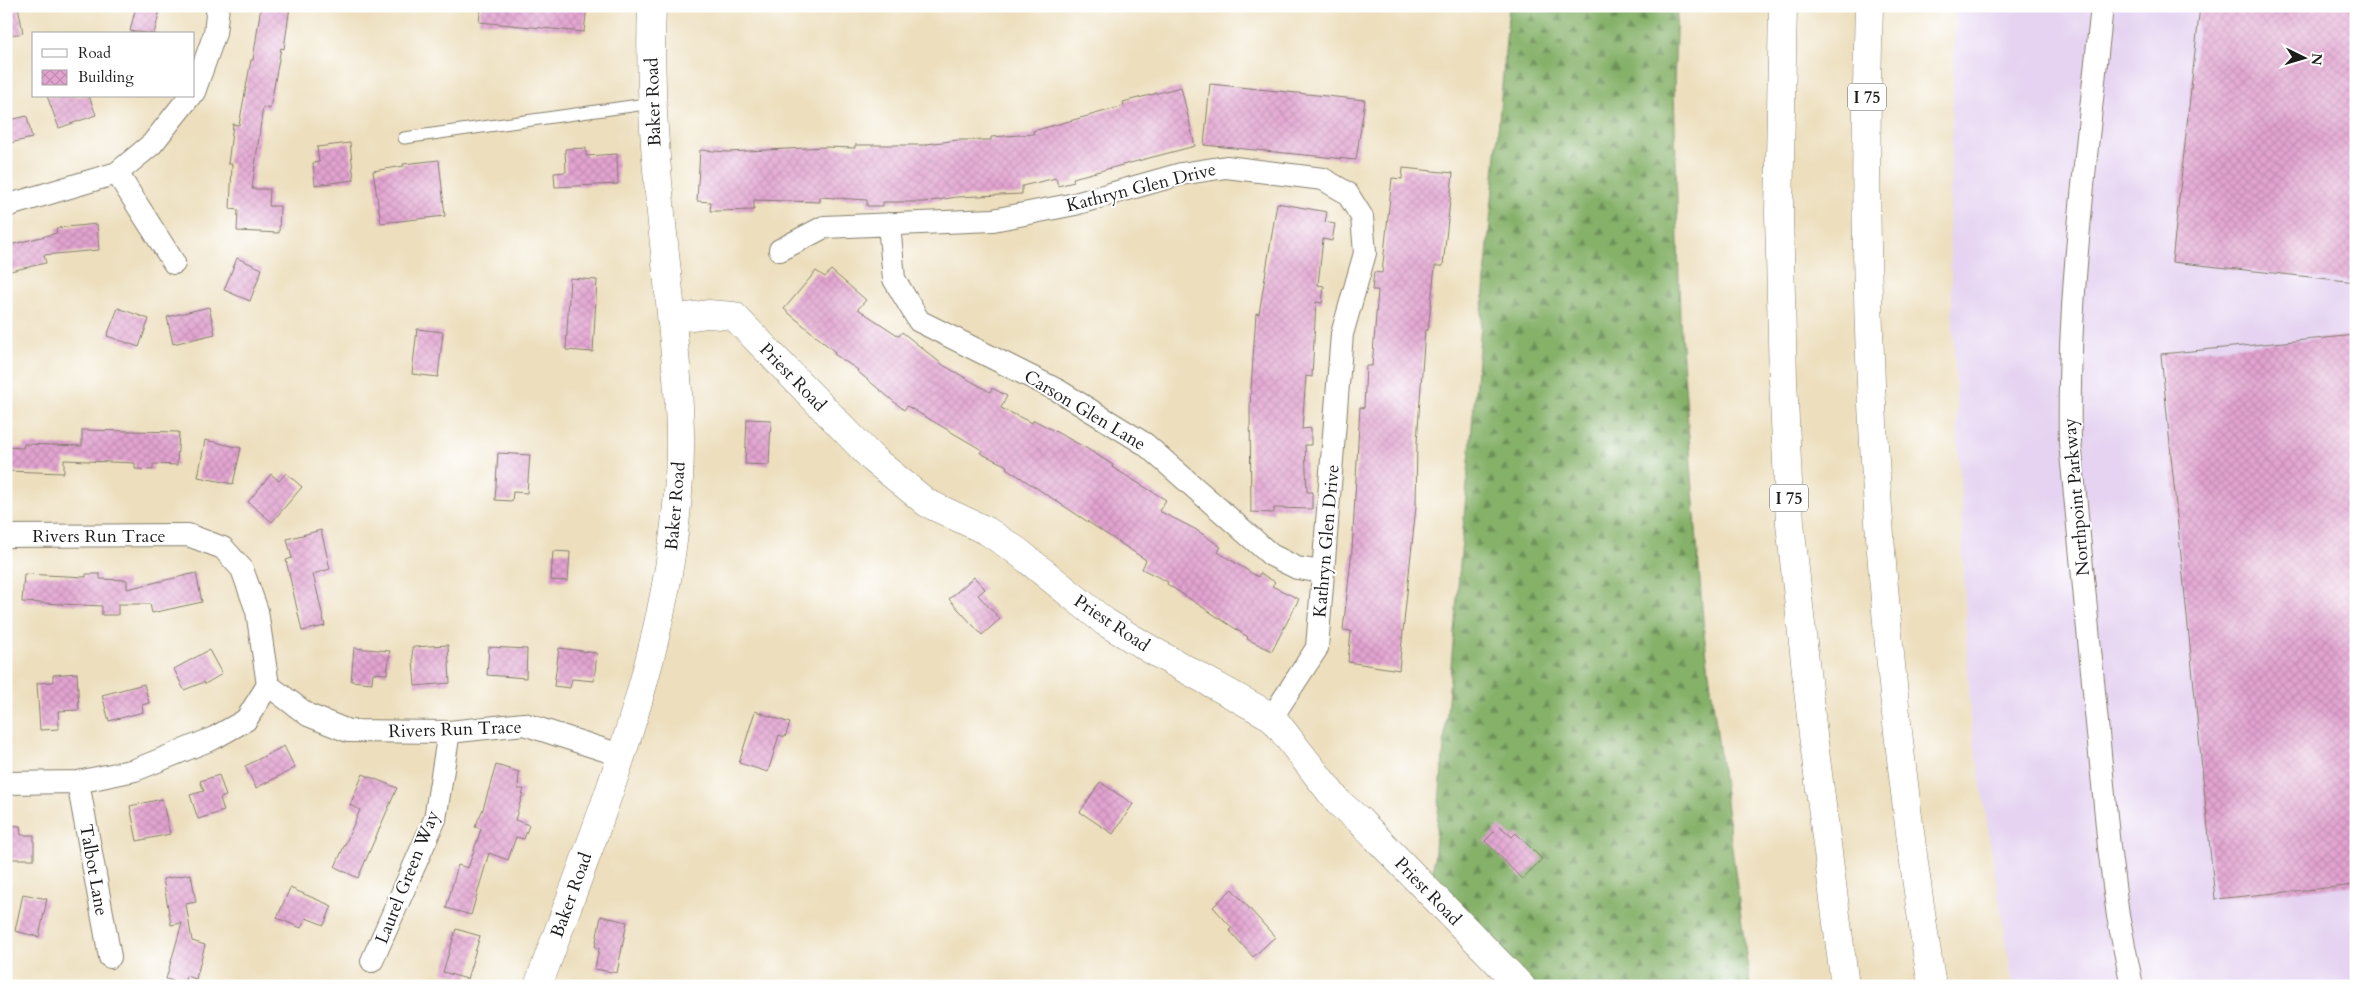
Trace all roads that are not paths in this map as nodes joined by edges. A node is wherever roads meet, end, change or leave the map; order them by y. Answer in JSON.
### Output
{"nodes":[{"id":1,"x":218,"y":6,"type":"edge"},
{"id":2,"x":652,"y":6,"type":"edge"},
{"id":3,"x":1783,"y":6,"type":"edge"},
{"id":4,"x":1869,"y":6,"type":"edge"},
{"id":5,"x":2102,"y":6,"type":"edge"},
{"id":6,"x":195,"y":89,"type":"edge"},
{"id":7,"x":188,"y":98,"type":"edge"},
{"id":8,"x":653,"y":103,"type":"junction"},
{"id":9,"x":404,"y":138,"type":"dead end"},
{"id":10,"x":117,"y":173,"type":"junction"},
{"id":11,"x":6,"y":206,"type":"edge"},
{"id":12,"x":889,"y":224,"type":"junction"},
{"id":13,"x":780,"y":250,"type":"dead end"},
{"id":14,"x":174,"y":263,"type":"dead end"},
{"id":15,"x":671,"y":319,"type":"junction"},
{"id":16,"x":6,"y":536,"type":"edge"},
{"id":17,"x":1323,"y":572,"type":"junction"},
{"id":18,"x":268,"y":685,"type":"junction"},
{"id":19,"x":1272,"y":717,"type":"junction"},
{"id":20,"x":449,"y":732,"type":"junction"},
{"id":21,"x":620,"y":755,"type":"junction"},
{"id":22,"x":78,"y":782,"type":"junction"},
{"id":23,"x":6,"y":784,"type":"edge"},
{"id":24,"x":110,"y":957,"type":"dead end"},
{"id":25,"x":372,"y":962,"type":"dead end"},
{"id":26,"x":538,"y":986,"type":"edge"},
{"id":27,"x":1521,"y":986,"type":"edge"},
{"id":28,"x":1845,"y":986,"type":"edge"},
{"id":29,"x":1932,"y":986,"type":"edge"},
{"id":30,"x":2132,"y":986,"type":"edge"}],
"edges":[{"from":1,"to":6,"type":"street"},
{"from":2,"to":8,"type":"main road","name":"Baker Road"},
{"from":3,"to":28,"type":"main road","number":"I 75"},
{"from":4,"to":29,"type":"main road","number":"I 75"},
{"from":5,"to":30,"type":"street","name":"Northpoint Parkway"},
{"from":7,"to":10,"type":"street"},
{"from":8,"to":9,"type":"lane"},
{"from":8,"to":15,"type":"main road","name":"Baker Road"},
{"from":10,"to":11,"type":"street"},
{"from":10,"to":14,"type":"street"},
{"from":12,"to":13,"type":"street","name":"Kathryn Glen Drive"},
{"from":12,"to":17,"type":"street","name":"Carson Glen Lane"},
{"from":12,"to":17,"type":"street","name":"Kathryn Glen Drive"},
{"from":15,"to":19,"type":"main road","name":"Priest Road"},
{"from":15,"to":21,"type":"main road","name":"Baker Road"},
{"from":16,"to":18,"type":"street","name":"Rivers Run Trace"},
{"from":17,"to":19,"type":"street","name":"Kathryn Glen Drive"},
{"from":18,"to":20,"type":"street","name":"Rivers Run Trace"},
{"from":18,"to":22,"type":"street"},
{"from":19,"to":27,"type":"main road","name":"Priest Road"},
{"from":20,"to":21,"type":"street","name":"Rivers Run Trace"},
{"from":20,"to":25,"type":"street","name":"Laurel Green Way"},
{"from":21,"to":26,"type":"main road","name":"Baker Road"},
{"from":22,"to":23,"type":"street"},
{"from":22,"to":24,"type":"street","name":"Talbot Lane"}]}
